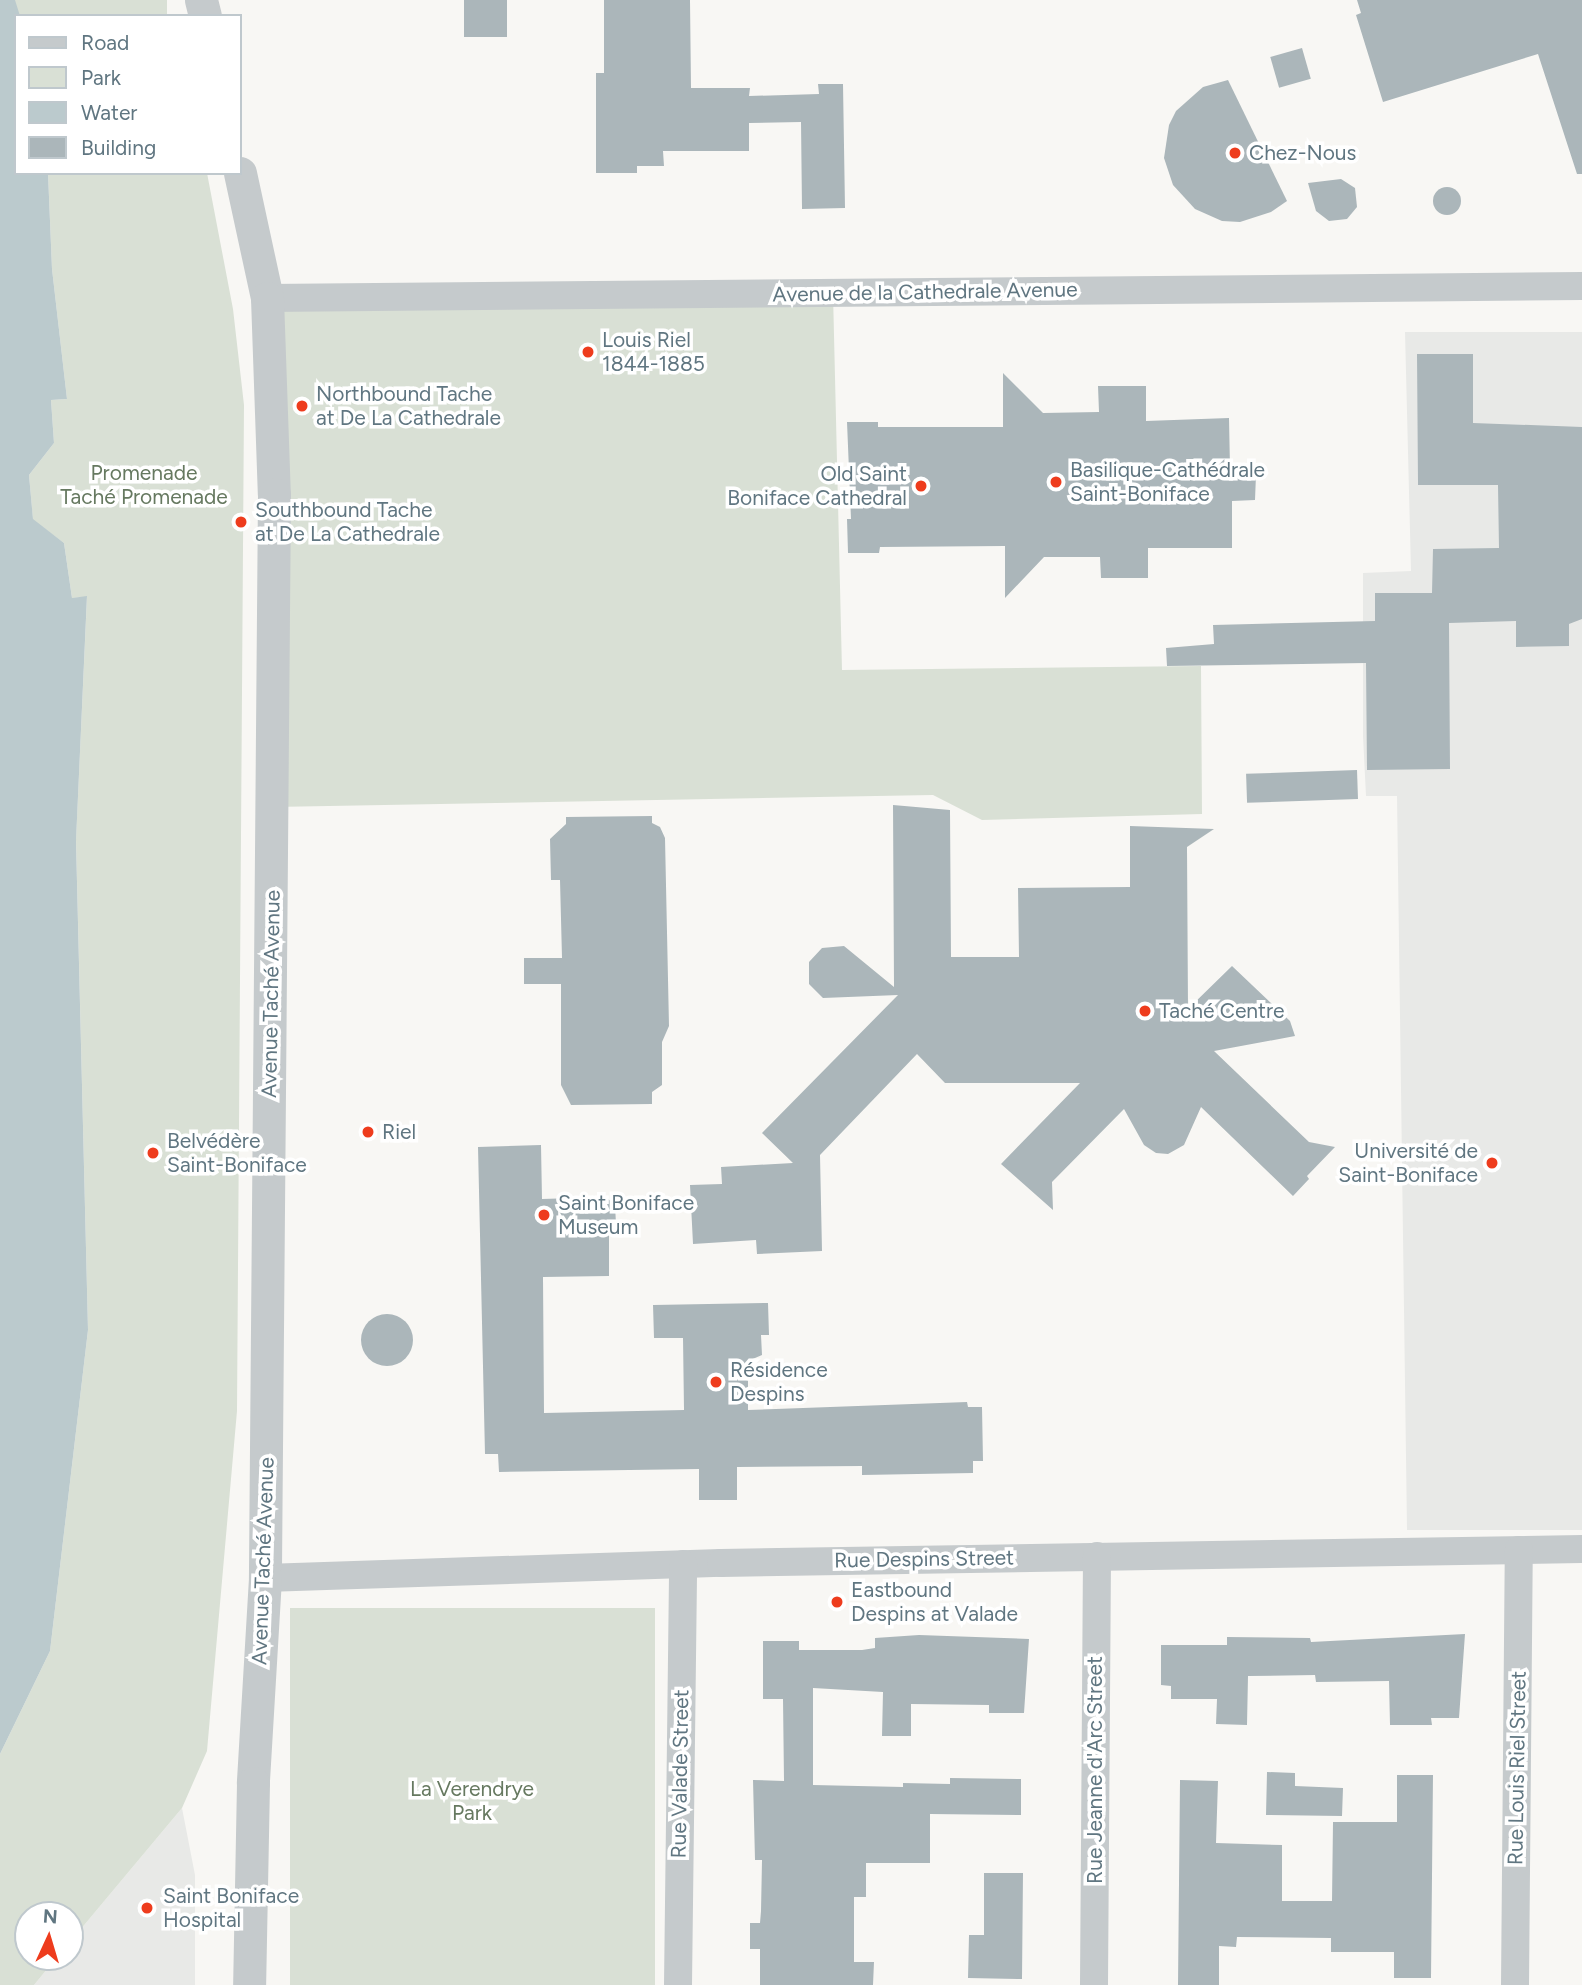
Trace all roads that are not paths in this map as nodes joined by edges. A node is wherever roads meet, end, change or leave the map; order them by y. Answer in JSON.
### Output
{"nodes":[{"id":1,"x":240,"y":175,"type":"edge"},
{"id":2,"x":1582,"y":286,"type":"edge"},
{"id":3,"x":267,"y":298,"type":"junction"},
{"id":4,"x":1582,"y":1549,"type":"edge"},
{"id":5,"x":1519,"y":1550,"type":"junction"},
{"id":6,"x":1097,"y":1556,"type":"junction"},
{"id":7,"x":683,"y":1564,"type":"junction"},
{"id":8,"x":265,"y":1578,"type":"junction"},
{"id":9,"x":249,"y":1985,"type":"edge"},
{"id":10,"x":678,"y":1985,"type":"edge"},
{"id":11,"x":1094,"y":1985,"type":"edge"},
{"id":12,"x":1515,"y":1985,"type":"edge"}],
"edges":[{"from":1,"to":3,"type":"street","name":"Avenue Taché Avenue"},
{"from":2,"to":3,"type":"street","name":"Avenue de la Cathedrale Avenue"},
{"from":3,"to":8,"type":"street","name":"Avenue Taché Avenue"},
{"from":4,"to":5,"type":"street","name":"Rue Despins Street"},
{"from":5,"to":6,"type":"street","name":"Rue Despins Street"},
{"from":5,"to":12,"type":"street","name":"Rue Louis Riel Street"},
{"from":6,"to":7,"type":"street","name":"Rue Despins Street"},
{"from":6,"to":11,"type":"street","name":"Rue Jeanne d'Arc Street"},
{"from":7,"to":8,"type":"street","name":"Rue Despins Street"},
{"from":7,"to":10,"type":"street","name":"Rue Valade Street"},
{"from":8,"to":9,"type":"street","name":"Avenue Taché Avenue"}]}
